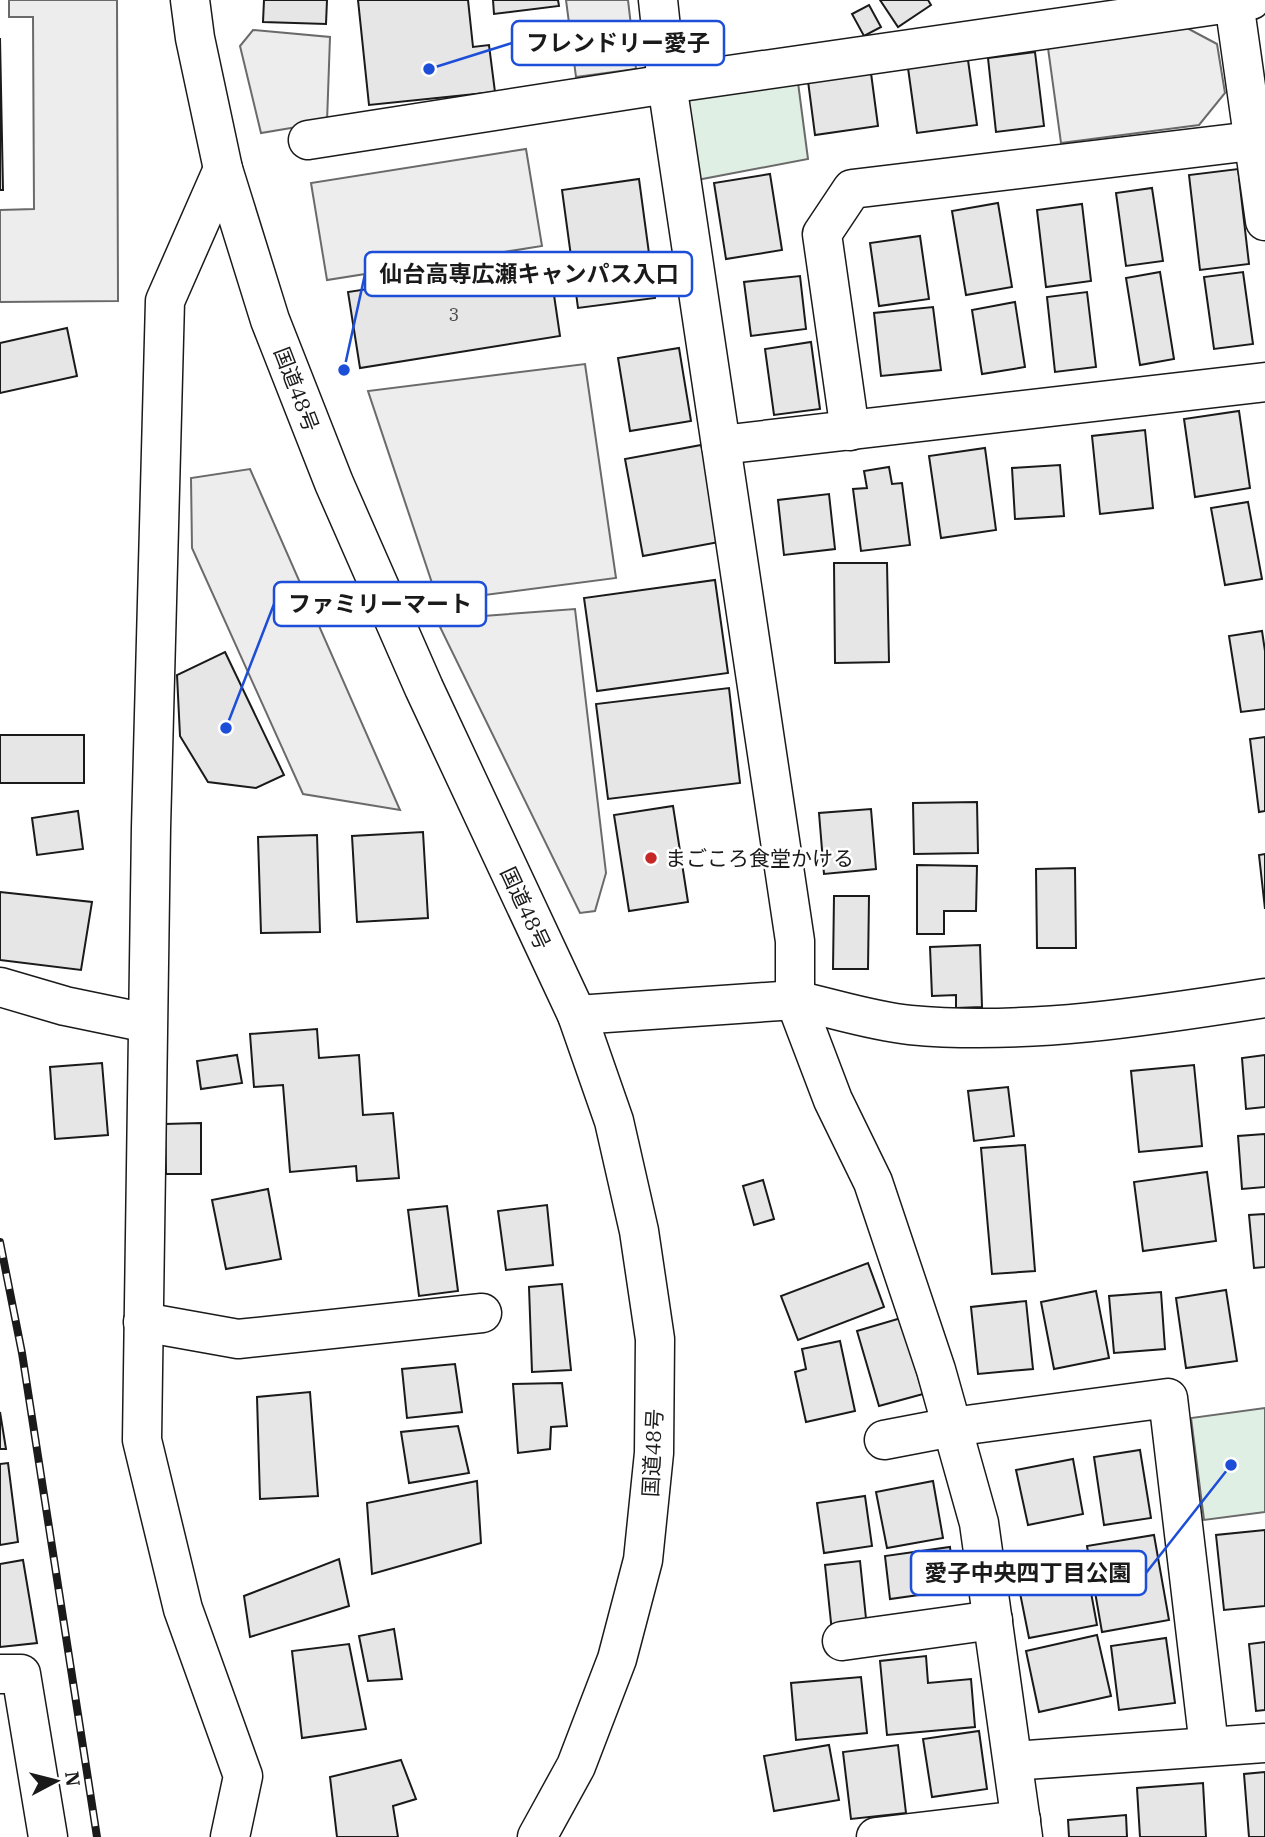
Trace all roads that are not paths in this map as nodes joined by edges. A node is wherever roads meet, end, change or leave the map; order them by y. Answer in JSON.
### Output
{"nodes":[{"id":1,"x":190,"y":0,"type":"edge"},
{"id":2,"x":658,"y":0,"type":"edge"},
{"id":3,"x":1243,"y":1,"type":"edge"},
{"id":4,"x":667,"y":84,"type":"junction"},
{"id":5,"x":308,"y":140,"type":"dead end"},
{"id":6,"x":1252,"y":141,"type":"junction"},
{"id":7,"x":223,"y":169,"type":"junction"},
{"id":8,"x":1265,"y":221,"type":"edge"},
{"id":9,"x":1265,"y":382,"type":"edge"},
{"id":10,"x":850,"y":430,"type":"junction"},
{"id":11,"x":722,"y":445,"type":"junction"},
{"id":12,"x":0,"y":987,"type":"edge"},
{"id":13,"x":1265,"y":998,"type":"edge"},
{"id":14,"x":795,"y":1000,"type":"junction"},
{"id":15,"x":577,"y":1015,"type":"junction"},
{"id":16,"x":147,"y":1023,"type":"junction"},
{"id":17,"x":482,"y":1313,"type":"dead end"},
{"id":18,"x":143,"y":1322,"type":"junction"},
{"id":19,"x":952,"y":1427,"type":"junction"},
{"id":20,"x":884,"y":1440,"type":"dead end"},
{"id":21,"x":993,"y":1620,"type":"junction"},
{"id":22,"x":842,"y":1640,"type":"dead end"},
{"id":23,"x":0,"y":1674,"type":"edge"},
{"id":24,"x":1265,"y":1743,"type":"edge"},
{"id":25,"x":1209,"y":1746,"type":"junction"},
{"id":26,"x":1013,"y":1761,"type":"junction"},
{"id":27,"x":1022,"y":1828,"type":"edge"},
{"id":28,"x":48,"y":1837,"type":"edge"},
{"id":29,"x":230,"y":1837,"type":"edge"},
{"id":30,"x":537,"y":1837,"type":"edge"},
{"id":31,"x":876,"y":1837,"type":"edge"}],
"edges":[{"from":1,"to":7,"type":"main road","name":"国道48号"},
{"from":2,"to":4,"type":"main road"},
{"from":3,"to":4,"type":"main road"},
{"from":3,"to":6,"type":"main road"},
{"from":4,"to":5,"type":"main road"},
{"from":4,"to":11,"type":"main road"},
{"from":6,"to":8,"type":"main road"},
{"from":6,"to":10,"type":"main road"},
{"from":7,"to":15,"type":"main road","name":"国道48号"},
{"from":7,"to":16,"type":"main road"},
{"from":9,"to":10,"type":"main road"},
{"from":10,"to":11,"type":"main road"},
{"from":11,"to":14,"type":"main road"},
{"from":12,"to":16,"type":"main road"},
{"from":13,"to":14,"type":"main road"},
{"from":14,"to":15,"type":"main road"},
{"from":14,"to":19,"type":"main road"},
{"from":15,"to":30,"type":"main road","name":"国道48号"},
{"from":16,"to":18,"type":"main road"},
{"from":17,"to":18,"type":"main road"},
{"from":18,"to":29,"type":"main road"},
{"from":19,"to":20,"type":"main road"},
{"from":19,"to":21,"type":"main road"},
{"from":19,"to":25,"type":"main road"},
{"from":21,"to":22,"type":"main road"},
{"from":21,"to":26,"type":"main road"},
{"from":23,"to":28,"type":"main road"},
{"from":24,"to":25,"type":"main road"},
{"from":25,"to":26,"type":"main road"},
{"from":26,"to":27,"type":"main road"},
{"from":27,"to":31,"type":"main road"}]}
